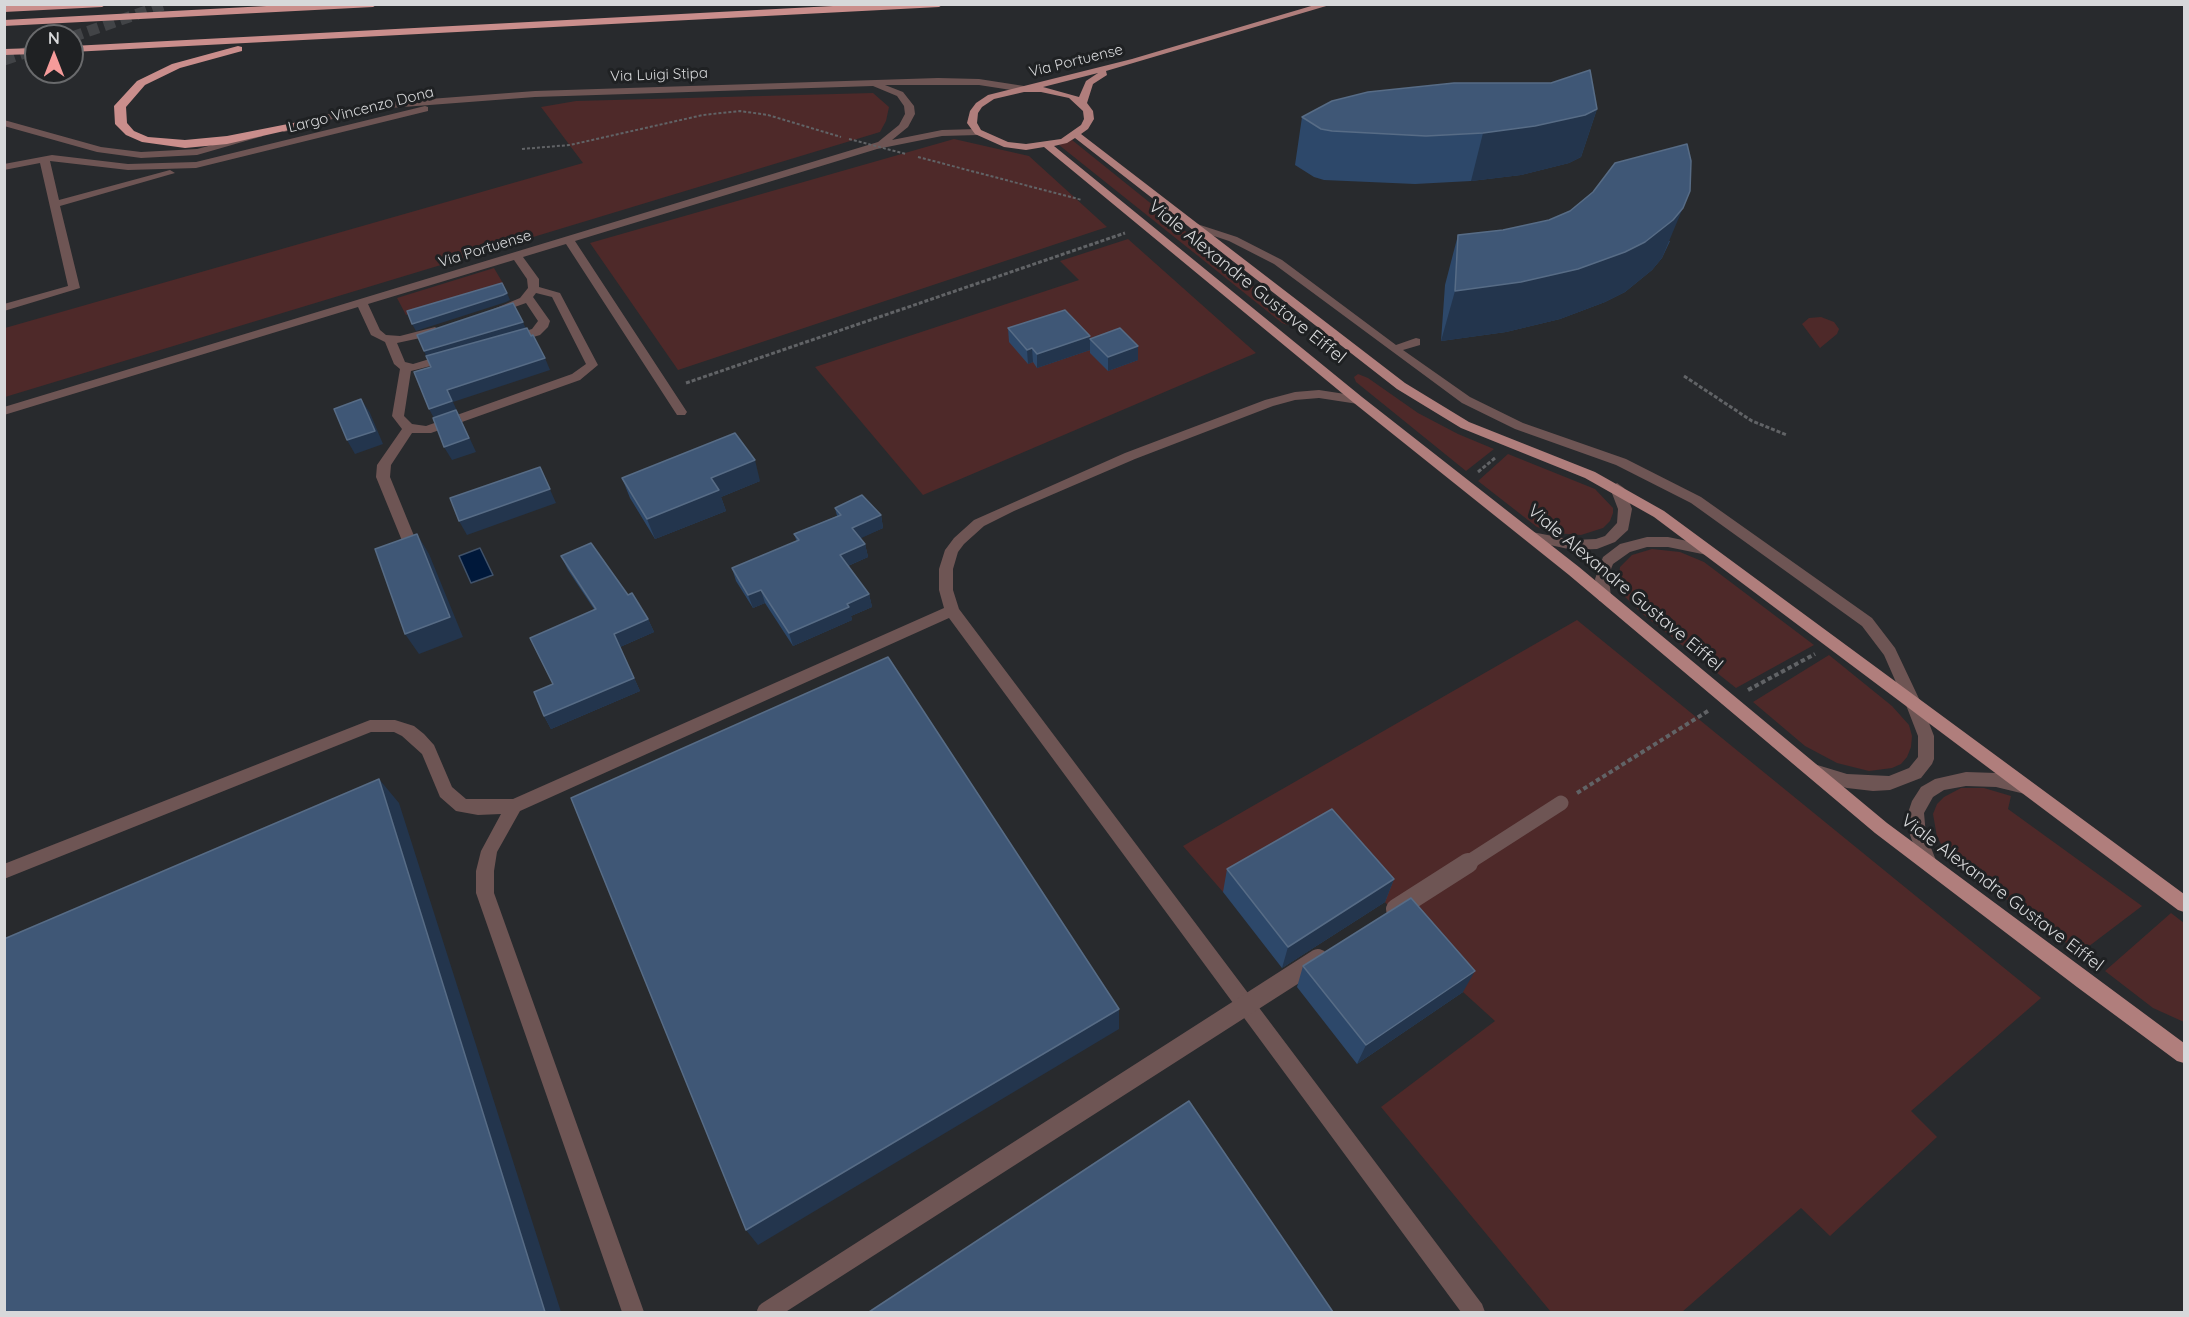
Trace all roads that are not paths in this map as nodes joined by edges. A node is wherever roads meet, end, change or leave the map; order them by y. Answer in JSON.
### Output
{"nodes":[{"id":1,"x":102,"y":4,"type":"edge"},
{"id":2,"x":372,"y":4,"type":"edge"},
{"id":3,"x":939,"y":4,"type":"edge"},
{"id":4,"x":1329,"y":4,"type":"edge"},
{"id":5,"x":4,"y":9,"type":"edge"},
{"id":6,"x":4,"y":23,"type":"edge"},
{"id":7,"x":332,"y":36,"type":"junction"},
{"id":8,"x":84,"y":48,"type":"edge"},
{"id":9,"x":24,"y":51,"type":"edge"},
{"id":10,"x":4,"y":52,"type":"edge"},
{"id":11,"x":1136,"y":61,"type":"junction"},
{"id":12,"x":860,"y":83,"type":"junction"},
{"id":13,"x":1024,"y":89,"type":"junction"},
{"id":14,"x":535,"y":94,"type":"junction"},
{"id":15,"x":1082,"y":103,"type":"junction"},
{"id":16,"x":4,"y":123,"type":"edge"},
{"id":17,"x":298,"y":124,"type":"junction"},
{"id":18,"x":978,"y":132,"type":"junction"},
{"id":19,"x":1077,"y":135,"type":"junction"},
{"id":20,"x":875,"y":146,"type":"junction"},
{"id":21,"x":1047,"y":146,"type":"junction"},
{"id":22,"x":44,"y":159,"type":"junction"},
{"id":23,"x":196,"y":165,"type":"junction"},
{"id":24,"x":4,"y":166,"type":"edge"},
{"id":25,"x":54,"y":204,"type":"junction"},
{"id":26,"x":1194,"y":226,"type":"junction"},
{"id":27,"x":568,"y":239,"type":"junction"},
{"id":28,"x":516,"y":255,"type":"junction"},
{"id":29,"x":531,"y":293,"type":"junction"},
{"id":30,"x":361,"y":302,"type":"junction"},
{"id":31,"x":4,"y":308,"type":"edge"},
{"id":32,"x":481,"y":316,"type":"edge"},
{"id":33,"x":450,"y":326,"type":"edge"},
{"id":34,"x":390,"y":339,"type":"junction"},
{"id":35,"x":502,"y":342,"type":"edge"},
{"id":36,"x":1416,"y":342,"type":"dead end"},
{"id":37,"x":1394,"y":349,"type":"junction"},
{"id":38,"x":458,"y":355,"type":"edge"},
{"id":39,"x":406,"y":367,"type":"junction"},
{"id":40,"x":1358,"y":400,"type":"junction"},
{"id":41,"x":4,"y":411,"type":"edge"},
{"id":42,"x":681,"y":412,"type":"dead end"},
{"id":43,"x":409,"y":428,"type":"junction"},
{"id":44,"x":1617,"y":488,"type":"junction"},
{"id":45,"x":1532,"y":537,"type":"junction"},
{"id":46,"x":411,"y":548,"type":"edge"},
{"id":47,"x":1707,"y":550,"type":"junction"},
{"id":48,"x":1604,"y":597,"type":"junction"},
{"id":49,"x":952,"y":611,"type":"junction"},
{"id":50,"x":1914,"y":705,"type":"junction"},
{"id":51,"x":1809,"y":769,"type":"junction"},
{"id":52,"x":2025,"y":787,"type":"junction"},
{"id":53,"x":1561,"y":803,"type":"road end"},
{"id":54,"x":514,"y":806,"type":"junction"},
{"id":55,"x":1928,"y":863,"type":"junction"},
{"id":56,"x":4,"y":872,"type":"edge"},
{"id":57,"x":2184,"y":904,"type":"edge"},
{"id":58,"x":1380,"y":919,"type":"edge"},
{"id":59,"x":1330,"y":951,"type":"edge"},
{"id":60,"x":2154,"y":1032,"type":"junction"},
{"id":61,"x":2184,"y":1043,"type":"edge"},
{"id":62,"x":2184,"y":1053,"type":"edge"},
{"id":63,"x":633,"y":1312,"type":"edge"},
{"id":64,"x":767,"y":1312,"type":"edge"},
{"id":65,"x":1474,"y":1312,"type":"edge"}],
"edges":[{"from":1,"to":5,"type":"highway"},
{"from":2,"to":6,"type":"highway"},
{"from":3,"to":7,"type":"highway"},
{"from":4,"to":11,"type":"main road","name":"Via Portuense"},
{"from":7,"to":8,"type":"highway"},
{"from":7,"to":17,"type":"highway"},
{"from":9,"to":10,"type":"highway"},
{"from":11,"to":13,"type":"main road","name":"Via Portuense"},
{"from":11,"to":15,"type":"main road","name":"Via Portuense"},
{"from":12,"to":13,"type":"street","name":"Via Luigi Stipa"},
{"from":12,"to":14,"type":"street","name":"Via Luigi Stipa"},
{"from":12,"to":20,"type":"street"},
{"from":13,"to":15,"type":"main road","name":"Via Portuense"},
{"from":13,"to":18,"type":"main road","name":"Via Portuense"},
{"from":14,"to":17,"type":"street","name":"Via Luigi Stipa"},
{"from":14,"to":23,"type":"street","name":"Largo Vincenzo Dona"},
{"from":15,"to":19,"type":"main road"},
{"from":16,"to":17,"type":"street","name":"Via Luigi Stipa"},
{"from":18,"to":20,"type":"street","name":"Via Portuense"},
{"from":18,"to":21,"type":"main road","name":"Via Portuense"},
{"from":19,"to":21,"type":"main road","name":"Via Portuense"},
{"from":19,"to":26,"type":"main road","name":"Viale Alexandre Gustave Eiffel"},
{"from":20,"to":27,"type":"street","name":"Via Portuense"},
{"from":21,"to":40,"type":"main road","name":"Viale Alexandre Gustave Eiffel"},
{"from":22,"to":23,"type":"street","name":"Largo Vincenzo Dona"},
{"from":22,"to":24,"type":"street","name":"Largo Vincenzo Dona"},
{"from":22,"to":25,"type":"street"},
{"from":23,"to":25,"type":"street","name":"Largo Vincenzo Dona"},
{"from":25,"to":31,"type":"street"},
{"from":26,"to":37,"type":"street"},
{"from":26,"to":44,"type":"main road","name":"Viale Alexandre Gustave Eiffel"},
{"from":27,"to":28,"type":"street","name":"Via Portuense"},
{"from":27,"to":42,"type":"street"},
{"from":28,"to":29,"type":"street"},
{"from":28,"to":30,"type":"street","name":"Via Portuense"},
{"from":29,"to":32,"type":"street"},
{"from":29,"to":35,"type":"street"},
{"from":29,"to":43,"type":"street"},
{"from":30,"to":34,"type":"street"},
{"from":30,"to":41,"type":"street","name":"Via Portuense"},
{"from":33,"to":34,"type":"street"},
{"from":34,"to":39,"type":"street"},
{"from":36,"to":37,"type":"street"},
{"from":37,"to":50,"type":"street"},
{"from":38,"to":39,"type":"street"},
{"from":39,"to":43,"type":"street"},
{"from":40,"to":45,"type":"main road","name":"Viale Alexandre Gustave Eiffel"},
{"from":40,"to":49,"type":"street"},
{"from":43,"to":46,"type":"street"},
{"from":44,"to":45,"type":"street"},
{"from":44,"to":47,"type":"main road","name":"Viale Alexandre Gustave Eiffel"},
{"from":45,"to":48,"type":"main road","name":"Viale Alexandre Gustave Eiffel"},
{"from":47,"to":48,"type":"street"},
{"from":47,"to":50,"type":"main road","name":"Viale Alexandre Gustave Eiffel"},
{"from":48,"to":51,"type":"main road","name":"Viale Alexandre Gustave Eiffel"},
{"from":49,"to":54,"type":"street"},
{"from":49,"to":65,"type":"street"},
{"from":50,"to":51,"type":"street"},
{"from":50,"to":52,"type":"main road","name":"Viale Alexandre Gustave Eiffel"},
{"from":51,"to":55,"type":"main road","name":"Viale Alexandre Gustave Eiffel"},
{"from":52,"to":55,"type":"street"},
{"from":52,"to":57,"type":"main road","name":"Viale Alexandre Gustave Eiffel"},
{"from":53,"to":58,"type":"street","bridge":true},
{"from":54,"to":56,"type":"street"},
{"from":54,"to":63,"type":"street"},
{"from":55,"to":60,"type":"main road","name":"Viale Alexandre Gustave Eiffel"},
{"from":59,"to":64,"type":"street","bridge":true},
{"from":60,"to":61,"type":"street"},
{"from":60,"to":62,"type":"main road","name":"Viale Alexandre Gustave Eiffel"}]}
